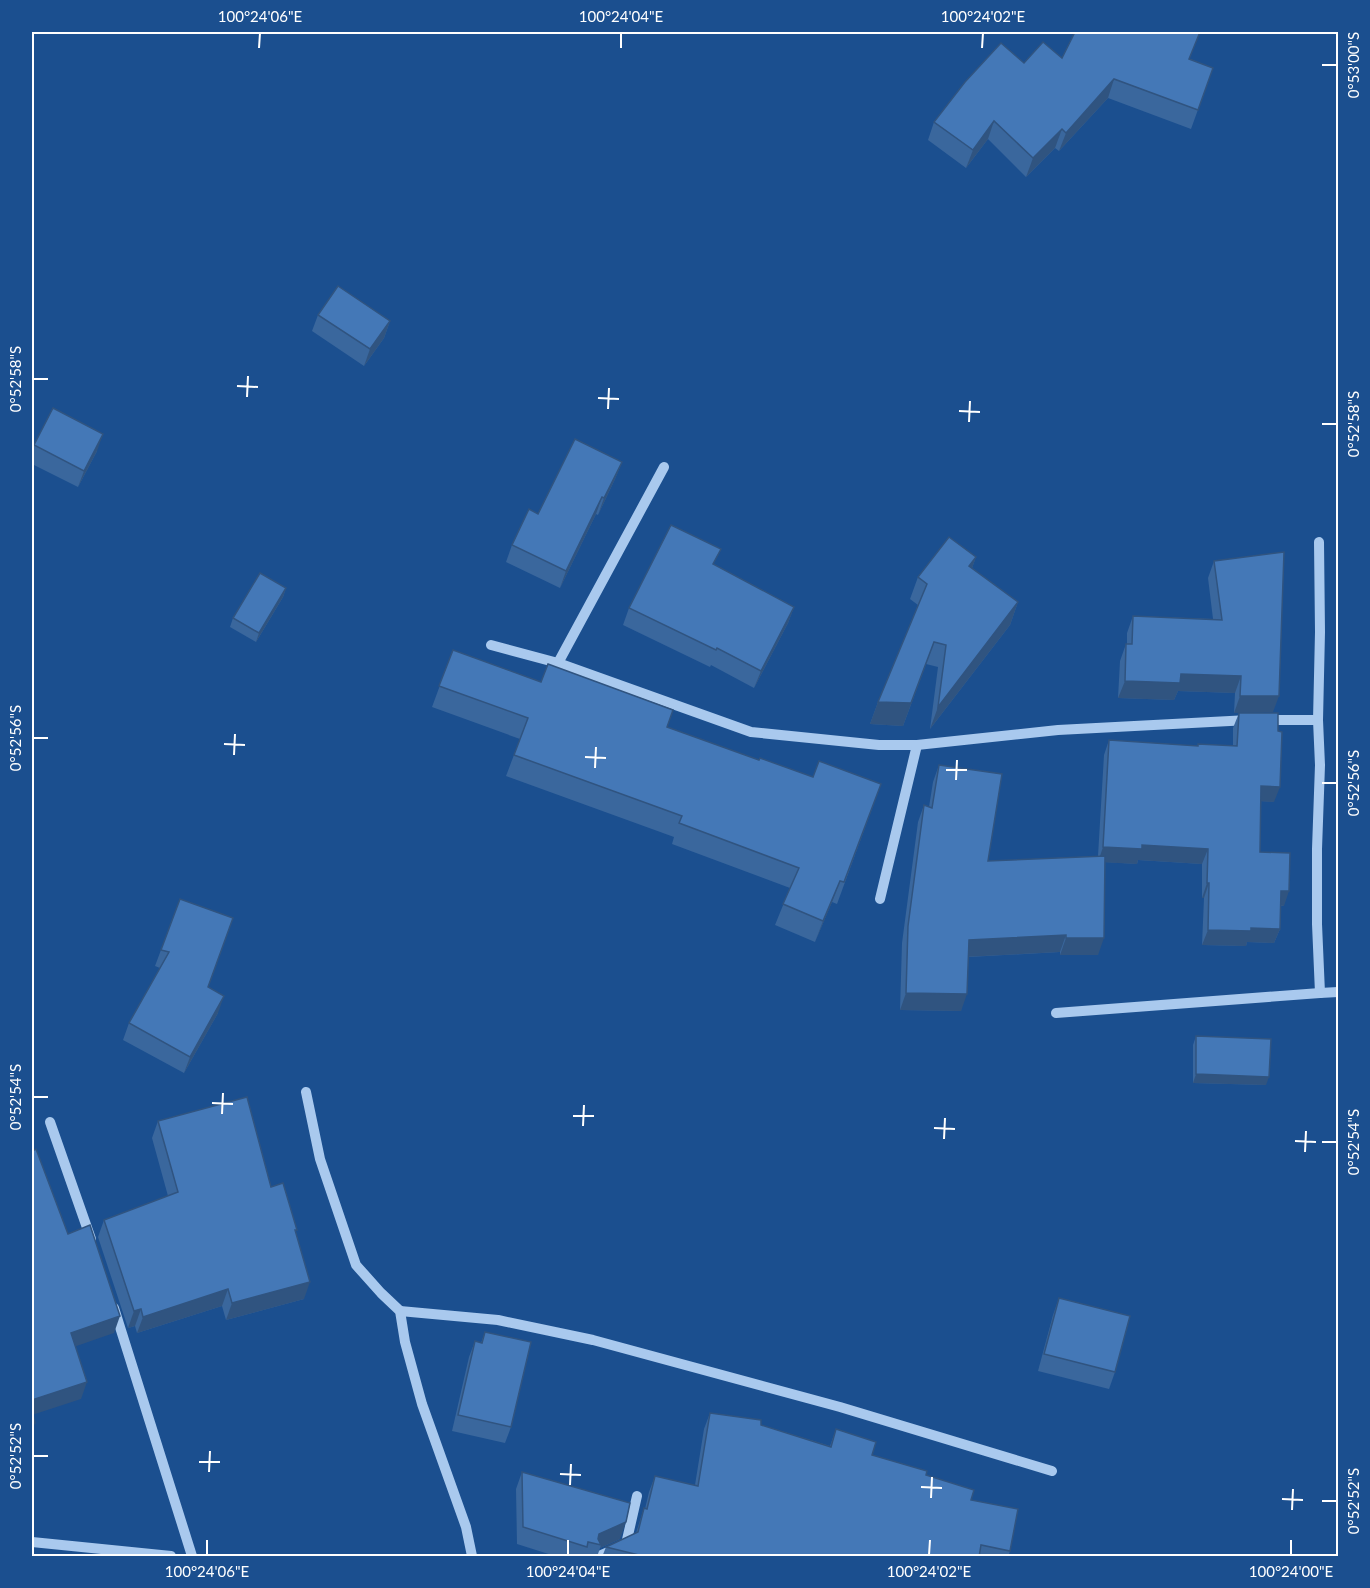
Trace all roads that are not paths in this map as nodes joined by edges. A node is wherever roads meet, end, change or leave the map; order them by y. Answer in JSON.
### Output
{"nodes":[{"id":1,"x":664,"y":467,"type":"dead end"},
{"id":2,"x":1319,"y":542,"type":"dead end"},
{"id":3,"x":490,"y":645,"type":"dead end"},
{"id":4,"x":558,"y":663,"type":"junction"},
{"id":5,"x":1318,"y":720,"type":"junction"},
{"id":6,"x":917,"y":746,"type":"junction"},
{"id":7,"x":880,"y":899,"type":"dead end"},
{"id":8,"x":1338,"y":992,"type":"edge"},
{"id":9,"x":1320,"y":993,"type":"junction"},
{"id":10,"x":1056,"y":1013,"type":"dead end"},
{"id":11,"x":306,"y":1092,"type":"dead end"},
{"id":12,"x":50,"y":1122,"type":"dead end"},
{"id":13,"x":93,"y":1246,"type":"edge"},
{"id":14,"x":112,"y":1302,"type":"edge"},
{"id":15,"x":400,"y":1311,"type":"junction"},
{"id":16,"x":1052,"y":1471,"type":"dead end"},
{"id":17,"x":637,"y":1496,"type":"dead end"},
{"id":18,"x":32,"y":1542,"type":"edge"},
{"id":19,"x":129,"y":1554,"type":"edge"},
{"id":20,"x":171,"y":1557,"type":"edge"},
{"id":21,"x":192,"y":1557,"type":"edge"},
{"id":22,"x":472,"y":1557,"type":"edge"},
{"id":23,"x":599,"y":1557,"type":"edge"}],
"edges":[{"from":1,"to":4,"type":"street"},
{"from":2,"to":5,"type":"street"},
{"from":3,"to":4,"type":"street"},
{"from":4,"to":6,"type":"street"},
{"from":5,"to":6,"type":"street"},
{"from":5,"to":9,"type":"street"},
{"from":6,"to":7,"type":"street"},
{"from":8,"to":9,"type":"street"},
{"from":9,"to":10,"type":"street"},
{"from":11,"to":15,"type":"street"},
{"from":12,"to":13,"type":"street"},
{"from":14,"to":21,"type":"street"},
{"from":15,"to":16,"type":"street"},
{"from":15,"to":22,"type":"street"},
{"from":17,"to":23,"type":"street"},
{"from":18,"to":19,"type":"street"},
{"from":19,"to":20,"type":"street"}]}
